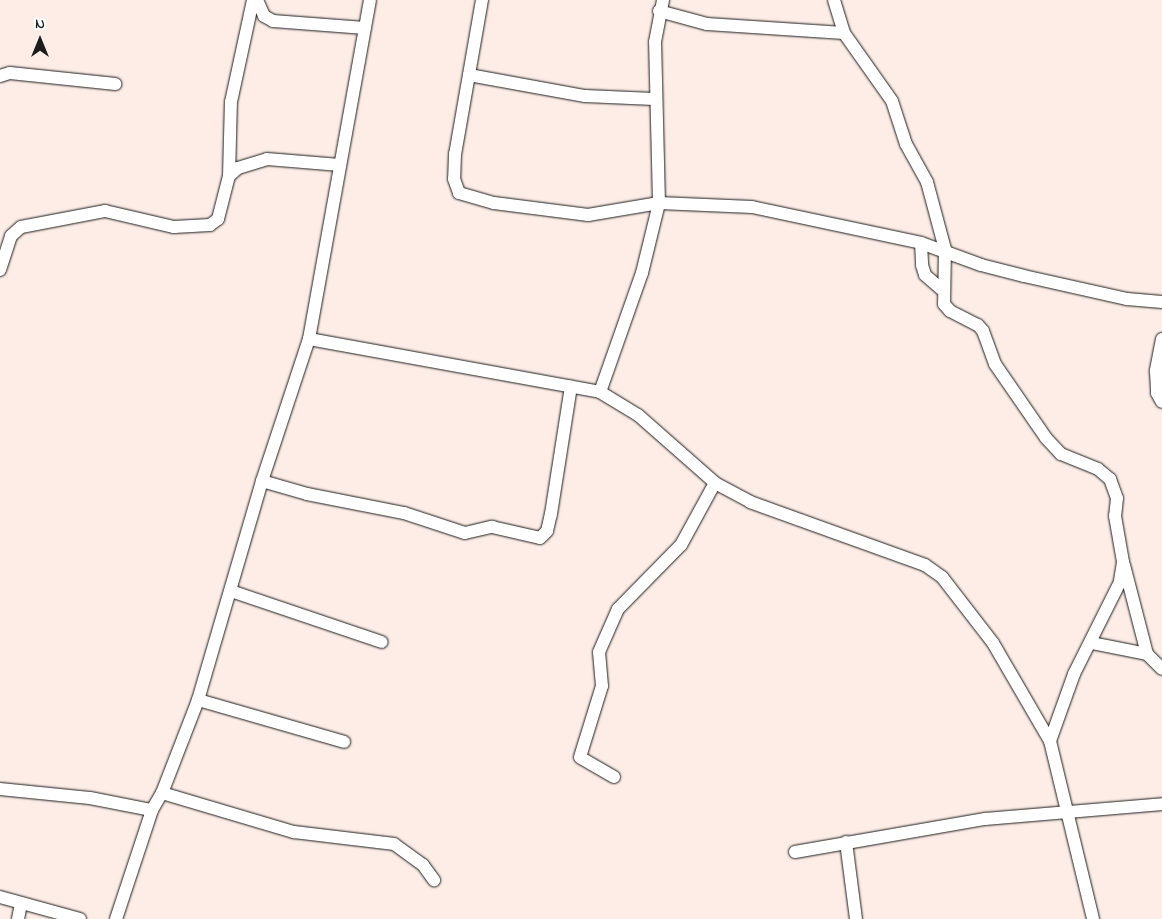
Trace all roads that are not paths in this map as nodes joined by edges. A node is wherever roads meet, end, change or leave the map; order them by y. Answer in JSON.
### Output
{"nodes":[{"id":1,"x":253,"y":0,"type":"edge"},
{"id":2,"x":257,"y":0,"type":"edge"},
{"id":3,"x":370,"y":0,"type":"edge"},
{"id":4,"x":482,"y":0,"type":"edge"},
{"id":5,"x":834,"y":0,"type":"edge"},
{"id":6,"x":661,"y":6,"type":"edge"},
{"id":7,"x":365,"y":28,"type":"junction"},
{"id":8,"x":844,"y":34,"type":"junction"},
{"id":9,"x":469,"y":75,"type":"junction"},
{"id":10,"x":0,"y":76,"type":"edge"},
{"id":11,"x":115,"y":84,"type":"dead end"},
{"id":12,"x":654,"y":99,"type":"junction"},
{"id":13,"x":340,"y":165,"type":"junction"},
{"id":14,"x":229,"y":176,"type":"junction"},
{"id":15,"x":659,"y":203,"type":"junction"},
{"id":16,"x":921,"y":243,"type":"junction"},
{"id":17,"x":945,"y":250,"type":"junction"},
{"id":18,"x":0,"y":267,"type":"edge"},
{"id":19,"x":942,"y":290,"type":"junction"},
{"id":20,"x":1162,"y":302,"type":"edge"},
{"id":21,"x":1162,"y":338,"type":"edge"},
{"id":22,"x":309,"y":339,"type":"junction"},
{"id":23,"x":571,"y":387,"type":"junction"},
{"id":24,"x":600,"y":392,"type":"junction"},
{"id":25,"x":1162,"y":402,"type":"edge"},
{"id":26,"x":262,"y":481,"type":"junction"},
{"id":27,"x":714,"y":483,"type":"junction"},
{"id":28,"x":1124,"y":562,"type":"junction"},
{"id":29,"x":232,"y":591,"type":"junction"},
{"id":30,"x":382,"y":642,"type":"dead end"},
{"id":31,"x":1092,"y":643,"type":"junction"},
{"id":32,"x":1147,"y":654,"type":"junction"},
{"id":33,"x":1162,"y":669,"type":"edge"},
{"id":34,"x":198,"y":700,"type":"junction"},
{"id":35,"x":1050,"y":740,"type":"junction"},
{"id":36,"x":344,"y":742,"type":"dead end"},
{"id":37,"x":614,"y":777,"type":"dead end"},
{"id":38,"x":0,"y":789,"type":"edge"},
{"id":39,"x":162,"y":793,"type":"junction"},
{"id":40,"x":1162,"y":804,"type":"edge"},
{"id":41,"x":152,"y":810,"type":"junction"},
{"id":42,"x":1068,"y":812,"type":"junction"},
{"id":43,"x":846,"y":842,"type":"junction"},
{"id":44,"x":794,"y":852,"type":"dead end"},
{"id":45,"x":434,"y":880,"type":"dead end"},
{"id":46,"x":0,"y":897,"type":"edge"},
{"id":47,"x":21,"y":903,"type":"junction"},
{"id":48,"x":18,"y":919,"type":"edge"},
{"id":49,"x":80,"y":919,"type":"edge"},
{"id":50,"x":116,"y":919,"type":"edge"},
{"id":51,"x":856,"y":919,"type":"edge"},
{"id":52,"x":1093,"y":919,"type":"edge"}],
"edges":[{"from":1,"to":14,"type":"street"},
{"from":2,"to":7,"type":"street"},
{"from":3,"to":7,"type":"street"},
{"from":4,"to":9,"type":"street"},
{"from":5,"to":8,"type":"street"},
{"from":6,"to":8,"type":"street"},
{"from":6,"to":12,"type":"street"},
{"from":7,"to":13,"type":"street"},
{"from":8,"to":17,"type":"street"},
{"from":9,"to":12,"type":"street"},
{"from":9,"to":15,"type":"street"},
{"from":10,"to":11,"type":"street"},
{"from":12,"to":15,"type":"street"},
{"from":13,"to":14,"type":"street"},
{"from":13,"to":22,"type":"street"},
{"from":14,"to":18,"type":"street"},
{"from":15,"to":16,"type":"street"},
{"from":15,"to":24,"type":"street"},
{"from":16,"to":17,"type":"street"},
{"from":16,"to":19,"type":"street"},
{"from":17,"to":19,"type":"street"},
{"from":17,"to":20,"type":"street"},
{"from":19,"to":28,"type":"street"},
{"from":21,"to":25,"type":"street"},
{"from":22,"to":23,"type":"street"},
{"from":22,"to":26,"type":"street"},
{"from":23,"to":24,"type":"street"},
{"from":23,"to":26,"type":"street"},
{"from":24,"to":27,"type":"street"},
{"from":26,"to":29,"type":"street"},
{"from":27,"to":35,"type":"street"},
{"from":27,"to":37,"type":"street"},
{"from":28,"to":31,"type":"street"},
{"from":28,"to":32,"type":"street"},
{"from":29,"to":30,"type":"street"},
{"from":29,"to":34,"type":"street"},
{"from":31,"to":32,"type":"street"},
{"from":31,"to":35,"type":"street"},
{"from":32,"to":33,"type":"street"},
{"from":34,"to":36,"type":"street"},
{"from":34,"to":39,"type":"street"},
{"from":35,"to":42,"type":"street"},
{"from":38,"to":41,"type":"street"},
{"from":39,"to":41,"type":"street"},
{"from":39,"to":45,"type":"street"},
{"from":40,"to":42,"type":"street"},
{"from":41,"to":50,"type":"street"},
{"from":42,"to":43,"type":"street"},
{"from":42,"to":52,"type":"street"},
{"from":43,"to":44,"type":"street"},
{"from":43,"to":51,"type":"street"},
{"from":46,"to":47,"type":"street"},
{"from":47,"to":48,"type":"street"},
{"from":47,"to":49,"type":"street"}]}
